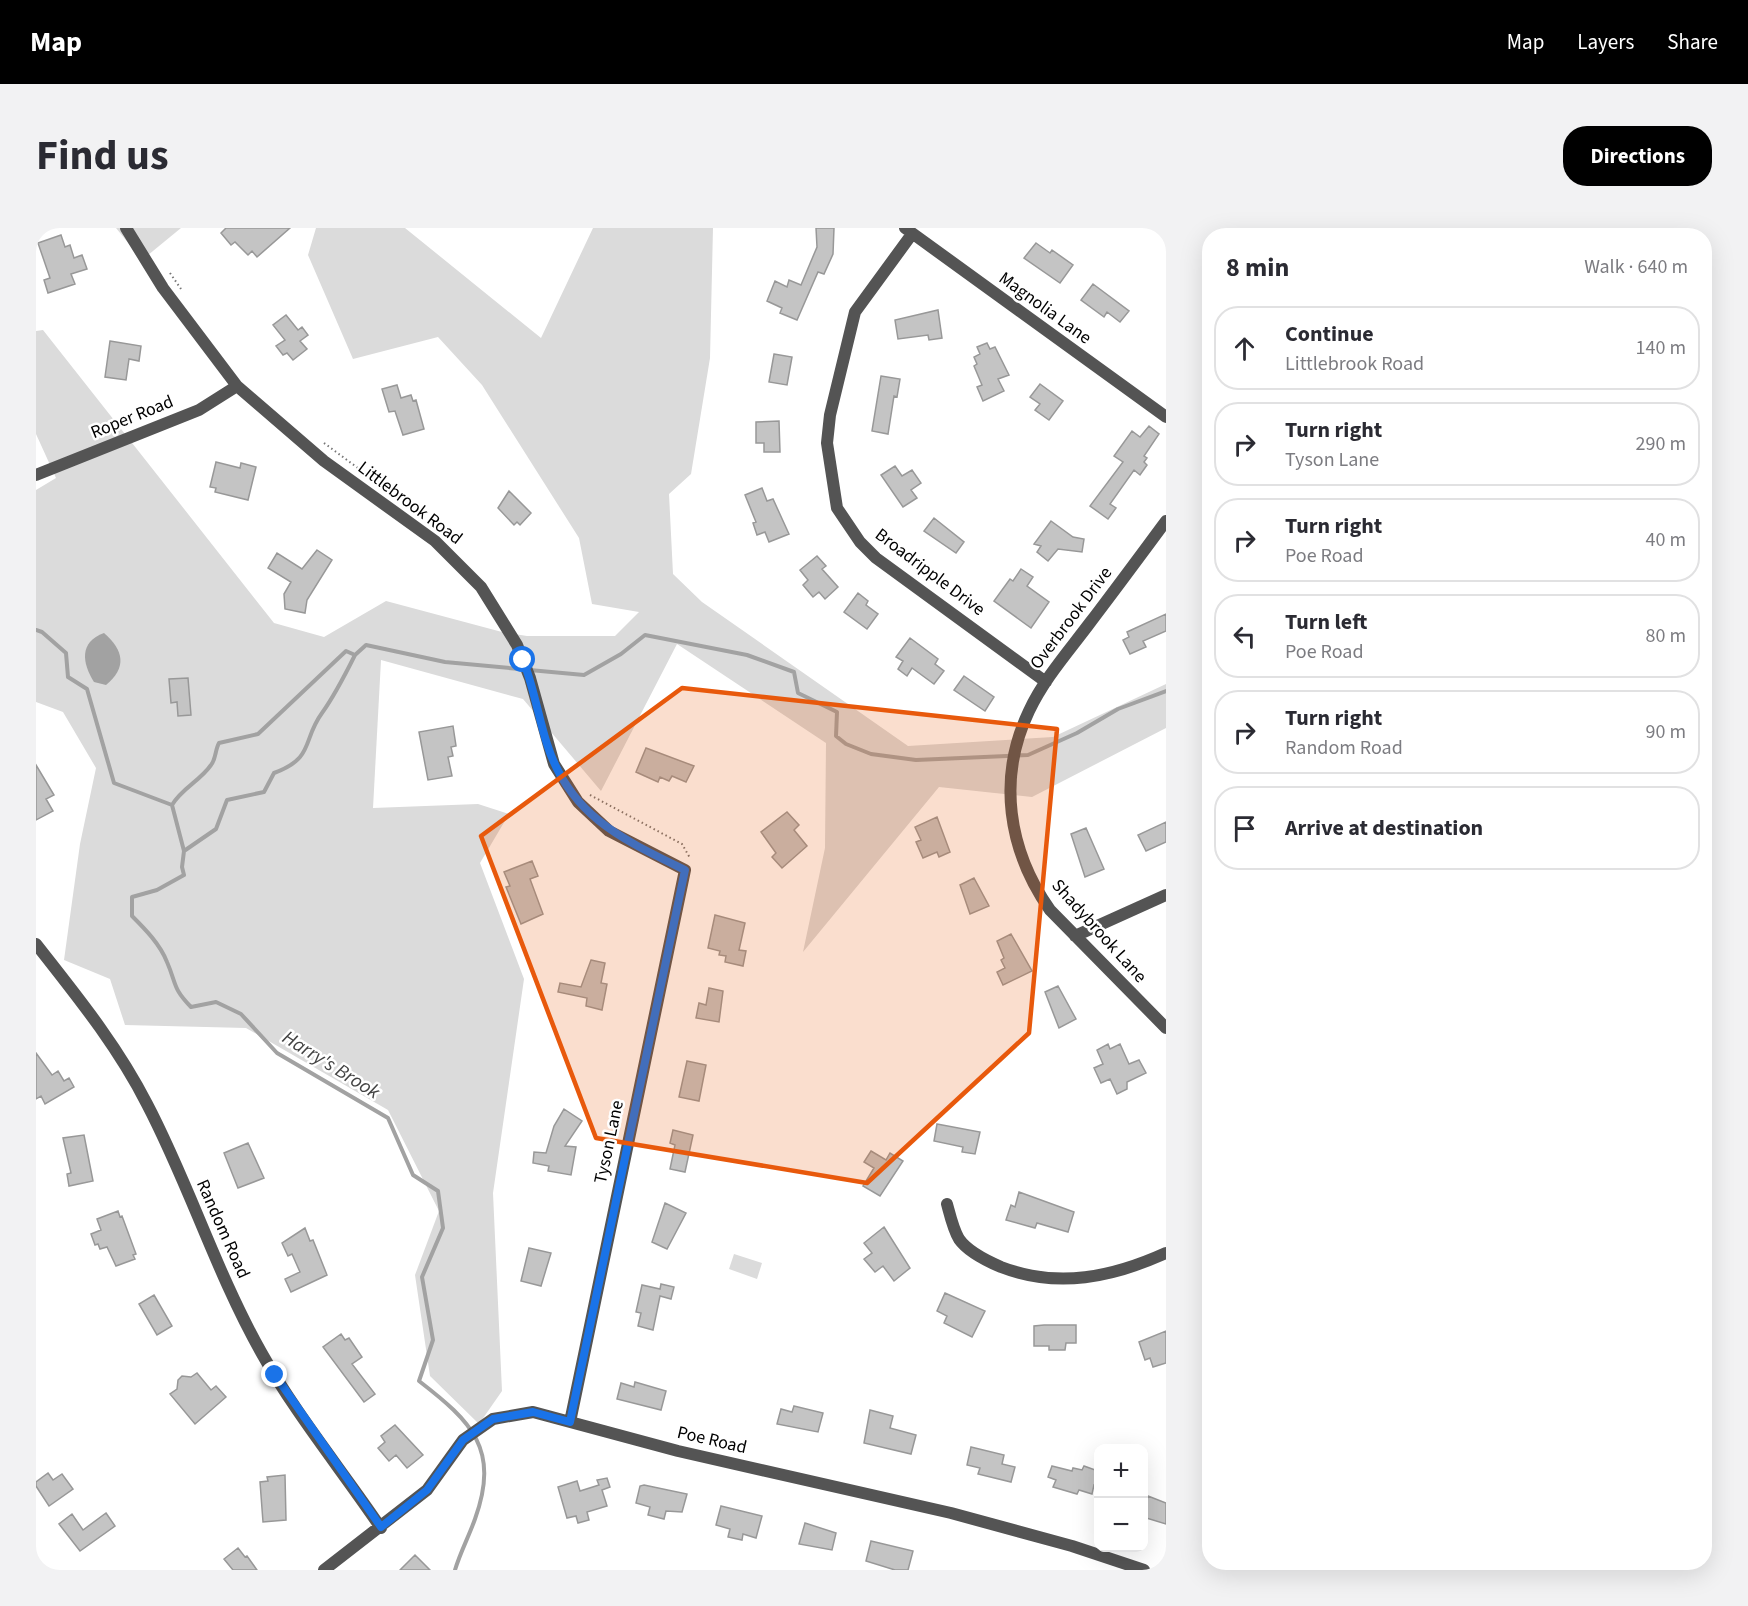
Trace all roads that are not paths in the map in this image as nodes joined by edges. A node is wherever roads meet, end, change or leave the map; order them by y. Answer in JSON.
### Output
{"nodes":[{"id":1,"x":126,"y":228,"type":"edge"},
{"id":2,"x":908,"y":231,"type":"edge"},
{"id":3,"x":237,"y":386,"type":"junction"},
{"id":4,"x":1166,"y":417,"type":"edge"},
{"id":5,"x":36,"y":474,"type":"edge"},
{"id":6,"x":1166,"y":521,"type":"edge"},
{"id":7,"x":1046,"y":682,"type":"junction"},
{"id":8,"x":1017,"y":744,"type":"joint"},
{"id":9,"x":687,"y":865,"type":"joint"},
{"id":10,"x":1166,"y":895,"type":"edge"},
{"id":11,"x":1075,"y":936,"type":"junction"},
{"id":12,"x":36,"y":944,"type":"edge"},
{"id":13,"x":1166,"y":1028,"type":"edge"},
{"id":14,"x":947,"y":1204,"type":"dead end"},
{"id":15,"x":1166,"y":1253,"type":"edge"},
{"id":16,"x":570,"y":1422,"type":"junction"},
{"id":17,"x":381,"y":1527,"type":"junction"},
{"id":18,"x":324,"y":1570,"type":"edge"},
{"id":19,"x":1144,"y":1570,"type":"edge"}],
"edges":[{"from":1,"to":3,"type":"street","name":"Littlebrook Road"},
{"from":2,"to":4,"type":"street","name":"Magnolia Lane"},
{"from":2,"to":7,"type":"street","name":"Broadripple Drive"},
{"from":3,"to":5,"type":"street","name":"Roper Road"},
{"from":3,"to":9,"type":"street","name":"Littlebrook Road"},
{"from":6,"to":7,"type":"street","name":"Overbrook Drive"},
{"from":7,"to":8,"type":"street","name":"Overbrook Drive"},
{"from":8,"to":11,"type":"street","name":"Shadybrook Lane"},
{"from":9,"to":16,"type":"street","name":"Tyson Lane"},
{"from":10,"to":11,"type":"street"},
{"from":11,"to":13,"type":"street","name":"Shadybrook Lane"},
{"from":12,"to":17,"type":"street","name":"Random Road"},
{"from":14,"to":15,"type":"street"},
{"from":16,"to":17,"type":"street","name":"Poe Road"},
{"from":16,"to":19,"type":"street","name":"Poe Road"},
{"from":17,"to":18,"type":"street","name":"Poe Road"}]}
